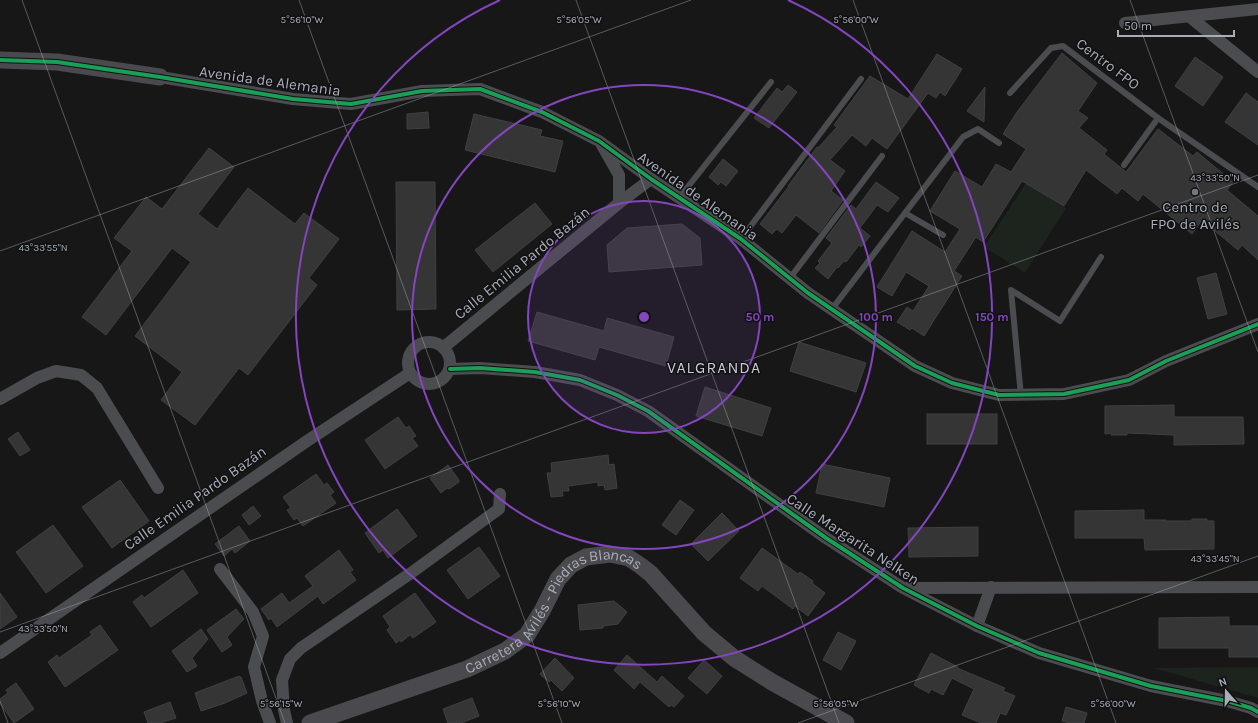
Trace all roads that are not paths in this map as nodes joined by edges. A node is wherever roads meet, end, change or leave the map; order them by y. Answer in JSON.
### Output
{"nodes":[{"id":1,"x":1258,"y":9,"type":"edge"},
{"id":2,"x":1190,"y":17,"type":"junction"},
{"id":3,"x":1125,"y":23,"type":"dead end"},
{"id":4,"x":0,"y":60,"type":"edge"},
{"id":5,"x":1258,"y":72,"type":"edge"},
{"id":6,"x":160,"y":77,"type":"joint"},
{"id":7,"x":861,"y":79,"type":"dead end"},
{"id":8,"x":771,"y":82,"type":"dead end"},
{"id":9,"x":1010,"y":93,"type":"dead end"},
{"id":10,"x":1158,"y":118,"type":"junction"},
{"id":11,"x":599,"y":141,"type":"junction"},
{"id":12,"x":999,"y":143,"type":"dead end"},
{"id":13,"x":882,"y":156,"type":"dead end"},
{"id":14,"x":1124,"y":165,"type":"dead end"},
{"id":15,"x":651,"y":179,"type":"junction"},
{"id":16,"x":1258,"y":187,"type":"edge"},
{"id":17,"x":679,"y":198,"type":"junction"},
{"id":18,"x":619,"y":203,"type":"junction"},
{"id":19,"x":905,"y":213,"type":"junction"},
{"id":20,"x":943,"y":235,"type":"dead end"},
{"id":21,"x":741,"y":239,"type":"junction"},
{"id":22,"x":1101,"y":257,"type":"dead end"},
{"id":23,"x":790,"y":278,"type":"junction"},
{"id":24,"x":832,"y":309,"type":"junction"},
{"id":25,"x":1258,"y":324,"type":"edge"},
{"id":26,"x":444,"y":347,"type":"junction"},
{"id":27,"x":450,"y":369,"type":"junction"},
{"id":28,"x":410,"y":373,"type":"junction"},
{"id":29,"x":1022,"y":396,"type":"junction"},
{"id":30,"x":0,"y":399,"type":"edge"},
{"id":31,"x":158,"y":488,"type":"dead end"},
{"id":32,"x":500,"y":494,"type":"dead end"},
{"id":33,"x":220,"y":569,"type":"dead end"},
{"id":34,"x":991,"y":587,"type":"junction"},
{"id":35,"x":1258,"y":587,"type":"edge"},
{"id":36,"x":903,"y":588,"type":"junction"},
{"id":37,"x":977,"y":626,"type":"junction"},
{"id":38,"x":0,"y":653,"type":"edge"},
{"id":39,"x":1258,"y":712,"type":"edge"},
{"id":40,"x":270,"y":723,"type":"edge"},
{"id":41,"x":287,"y":723,"type":"edge"},
{"id":42,"x":310,"y":723,"type":"edge"},
{"id":43,"x":846,"y":723,"type":"edge"}],
"edges":[{"from":1,"to":2,"type":"street"},
{"from":2,"to":3,"type":"street"},
{"from":2,"to":5,"type":"street"},
{"from":4,"to":6,"type":"street"},
{"from":6,"to":11,"type":"street","name":"Avenida de Alemania"},
{"from":7,"to":21,"type":"lane"},
{"from":8,"to":17,"type":"lane"},
{"from":9,"to":10,"type":"lane","name":"Centro FPO"},
{"from":10,"to":14,"type":"lane"},
{"from":10,"to":16,"type":"lane","name":"Centro FPO"},
{"from":11,"to":15,"type":"street","name":"Avenida de Alemania"},
{"from":11,"to":18,"type":"street"},
{"from":12,"to":19,"type":"lane"},
{"from":13,"to":23,"type":"lane"},
{"from":15,"to":17,"type":"street","name":"Avenida de Alemania"},
{"from":15,"to":18,"type":"street","name":"Calle Emilia Pardo Bazán"},
{"from":17,"to":21,"type":"street","name":"Avenida de Alemania"},
{"from":18,"to":26,"type":"street","name":"Calle Emilia Pardo Bazán"},
{"from":19,"to":20,"type":"lane"},
{"from":19,"to":24,"type":"lane"},
{"from":21,"to":23,"type":"street","name":"Avenida de Alemania"},
{"from":22,"to":29,"type":"lane"},
{"from":23,"to":24,"type":"street","name":"Avenida de Alemania"},
{"from":24,"to":29,"type":"street","name":"Avenida de Alemania"},
{"from":25,"to":29,"type":"street","name":"Avenida de Alemania"},
{"from":26,"to":27,"type":"street"},
{"from":26,"to":28,"type":"street"},
{"from":27,"to":28,"type":"street"},
{"from":27,"to":36,"type":"street","name":"Calle Margarita Nelken"},
{"from":28,"to":38,"type":"street","name":"Calle Emilia Pardo Bazán"},
{"from":30,"to":31,"type":"street"},
{"from":32,"to":41,"type":"street"},
{"from":33,"to":40,"type":"street"},
{"from":34,"to":35,"type":"street"},
{"from":34,"to":36,"type":"street"},
{"from":34,"to":37,"type":"street"},
{"from":36,"to":37,"type":"street","name":"Calle Margarita Nelken"},
{"from":37,"to":39,"type":"street","name":"Calle Margarita Nelken"},
{"from":42,"to":43,"type":"street","name":"Carretera Avilés - Piedras Blancas"}]}
